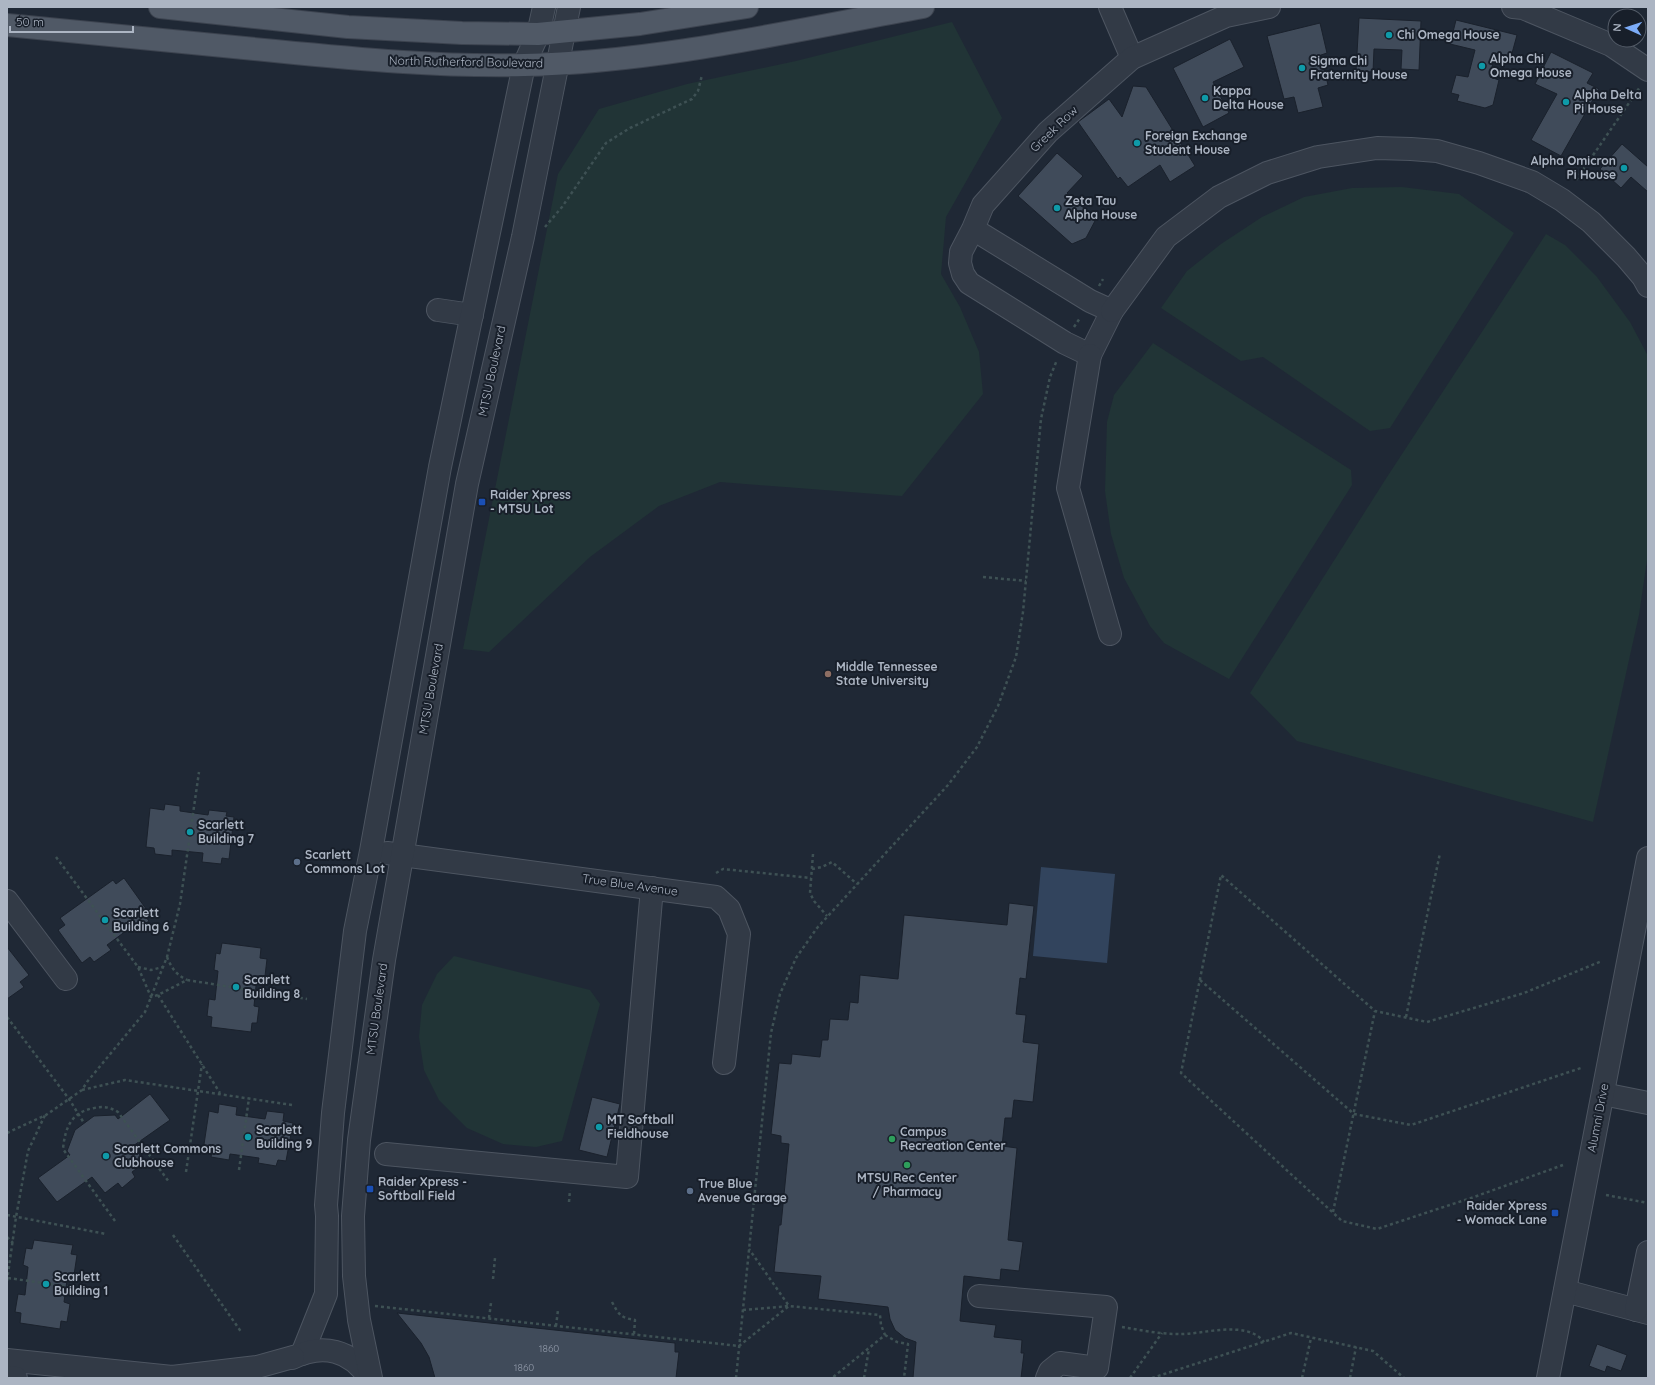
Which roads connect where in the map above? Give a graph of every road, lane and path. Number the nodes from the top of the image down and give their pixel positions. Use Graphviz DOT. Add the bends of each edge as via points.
graph roads {
  1 [pos="160,7"];
  2 [pos="544,7"];
  3 [pos="569,7"];
  4 [pos="747,7"];
  5 [pos="923,7"];
  6 [pos="1110,7"];
  7 [pos="1269,7"];
  8 [pos="1513,7"];
  9 [pos="7,25"];
  10 [pos="564,31"];
  11 [pos="538,34"];
  12 [pos="1132,58"];
  13 [pos="558,63"];
  14 [pos="524,65"];
  15 [pos="702,75"];
  16 [pos="1645,77"];
  17 [pos="1576,180"];
  18 [pos="973,229"];
  19 [pos="540,232"];
  20 [pos="1642,262"];
  21 [pos="1103,279"];
  22 [pos="1648,286"];
  23 [pos="1090,301"];
  24 [pos="438,310"];
  25 [pos="1112,311"];
  26 [pos="472,315"];
  27 [pos="1065,343"];
  28 [pos="1090,355"];
  29 [pos="983,577"];
  30 [pos="1026,581"];
  31 [pos="1110,634"];
  32 [pos="198,772"];
  33 [pos="371,851"];
  34 [pos="1440,853"];
  35 [pos="813,854"];
  36 [pos="402,855"];
  37 [pos="56,858"];
  38 [pos="1648,858"];
  39 [pos="812,869"];
  40 [pos="716,873"];
  41 [pos="811,878"];
  42 [pos="857,884"];
  43 [pos="652,888"];
  44 [pos="7,901"];
  45 [pos="827,916"];
  46 [pos="167,957"];
  47 [pos="1602,961"];
  48 [pos="163,966"];
  49 [pos="138,967"];
  50 [pos="66,978"];
  51 [pos="1200,979"];
  52 [pos="187,980"];
  53 [pos="158,995"];
  54 [pos="152,997"];
  55 [pos="307,999"];
  56 [pos="1375,1011"];
  57 [pos="7,1017"];
  58 [pos="1406,1017"];
  59 [pos="202,1063"];
  60 [pos="724,1063"];
  61 [pos="1581,1068"];
  62 [pos="82,1090"];
  63 [pos="198,1090"];
  64 [pos="221,1093"];
  65 [pos="1603,1094"];
  66 [pos="249,1098"];
  67 [pos="69,1099"];
  68 [pos="1648,1103"];
  69 [pos="292,1105"];
  70 [pos="78,1113"];
  71 [pos="46,1114"];
  72 [pos="1354,1114"];
  73 [pos="84,1123"];
  74 [pos="7,1132"];
  75 [pos="359,1140"];
  76 [pos="386,1154"];
  77 [pos="358,1164"];
  78 [pos="1563,1165"];
  79 [pos="239,1170"];
  80 [pos="186,1172"];
  81 [pos="169,1182"];
  82 [pos="1606,1195"];
  83 [pos="1648,1203"];
  84 [pos="1333,1213"];
  85 [pos="7,1215"];
  86 [pos="16,1217"];
  87 [pos="115,1221"];
  88 [pos="106,1234"];
  89 [pos="173,1235"];
  90 [pos="7,1237"];
  91 [pos="13,1244"];
  92 [pos="749,1249"];
  93 [pos="1648,1252"];
  94 [pos="495,1258"];
  95 [pos="8,1278"];
  96 [pos="493,1279"];
  97 [pos="7,1281"];
  98 [pos="85,1289"];
  99 [pos="1565,1291"];
  100 [pos="979,1296"];
  101 [pos="612,1302"];
  102 [pos="491,1303"];
  103 [pos="373,1305"];
  104 [pos="789,1306"];
  105 [pos="558,1310"];
  106 [pos="743,1310"];
  107 [pos="1642,1312"];
  108 [pos="489,1318"];
  109 [pos="556,1326"];
  110 [pos="1116,1326"];
  111 [pos="242,1333"];
  112 [pos="1162,1333"];
  113 [pos="634,1334"];
  114 [pos="885,1335"];
  115 [pos="1311,1338"];
  116 [pos="1264,1342"];
  117 [pos="739,1346"];
  118 [pos="1356,1347"];
  119 [pos="870,1348"];
  120 [pos="298,1356"];
  121 [pos="7,1360"];
  122 [pos="7,1377"];
  123 [pos="16,1378"];
  124 [pos="274,1378"];
  125 [pos="370,1378"];
  126 [pos="736,1378"];
  127 [pos="832,1378"];
  128 [pos="864,1378"];
  129 [pos="904,1378"];
  130 [pos="1047,1378"];
  131 [pos="1130,1378"];
  132 [pos="1152,1378"];
  133 [pos="1302,1378"];
  134 [pos="1350,1378"];
  135 [pos="1404,1378"];
  136 [pos="1548,1378"];
  1 -- 11 [label="main road" via="348,27"];
  2 -- 11 [label="street"];
  3 -- 10 [label="street, MTSU Boulevard"];
  4 -- 10 [label="main road" via="640,24"];
  5 -- 13 [label="main road, North Rutherford Boulevard" via="690,49"];
  6 -- 12 [label="street"];
  7 -- 12 [label="street, Greek Row" via="1226,16"];
  8 -- 16 [label="street" via="1523,8 1611,45"];
  9 -- 14 [label="main road, North Rutherford Boulevard" via="358,59 427,64"];
  10 -- 11 [label="main road"];
  10 -- 13 [label="street, MTSU Boulevard"];
  11 -- 14 [label="street"];
  12 -- 18 [label="street, Greek Row" via="1048,132 983,205"];
  13 -- 14 [label="main road, North Rutherford Boulevard"];
  13 -- 36 [label="street, MTSU Boulevard" via="523,237 467,484"];
  14 -- 26 [label="street"];
  15 -- 19 [label="path" via="698,90 692,99 630,128 606,143 562,208"];
  16 -- 17 [label="path"];
  18 -- 23 [label="street"];
  18 -- 27 [label="street, Greek Row" via="961,252 960,263 969,283"];
  20 -- 22 [label="street" via="1643,277"];
  20 -- 25 [label="street" via="1562,200 1532,182 1479,162 1437,152 1411,148 1377,148 1311,160 1267,173 1219,197 1166,237"];
  21 -- 23 [label="path"];
  23 -- 25 [label="street"];
  23 -- 27 [label="path"];
  24 -- 26 [label="street"];
  25 -- 28 [label="street"];
  26 -- 33 [label="street" via="440,467"];
  27 -- 28 [label="street, Greek Row"];
  27 -- 30 [label="path" via="1050,377 1041,420"];
  28 -- 31 [label="street" via="1068,488"];
  29 -- 30 [label="path"];
  30 -- 42 [label="path" via="1016,657 998,706 977,747 948,785"];
  32 -- 46 [label="path" via="180,904"];
  33 -- 36 [label="street, True Blue Avenue"];
  33 -- 120 [label="street" via="355,931 333,1113 326,1205 326,1294"];
  34 -- 58 [label="path"];
  35 -- 39 [label="path"];
  36 -- 43 [label="street, True Blue Avenue"];
  36 -- 75 [label="street, MTSU Boulevard" via="384,960"];
  37 -- 49 [label="path"];
  38 -- 65 [label="street, Alumni Drive"];
  39 -- 41 [label="path"];
  39 -- 42 [label="path" via="832,862"];
  40 -- 41 [label="path" via="723,869"];
  41 -- 45 [label="path" via="810,893"];
  42 -- 45 [label="path"];
  43 -- 60 [label="street, True Blue Avenue" via="716,897 729,909 740,934"];
  43 -- 76 [label="street" via="627,1177"];
  44 -- 50 [label="street"];
  45 -- 92 [label="path" via="796,958 780,994 771,1033"];
  46 -- 48 [label="path"];
  46 -- 52 [label="path" via="180,977"];
  47 -- 58 [label="path" via="1524,993 1428,1022"];
  48 -- 49 [label="path" via="151,970"];
  48 -- 54 [label="path"];
  49 -- 54 [label="path"];
  51 -- 56 [label="path" via="1221,875"];
  51 -- 72 [label="path"];
  51 -- 84 [label="path" via="1181,1074"];
  52 -- 53 [label="path"];
  52 -- 55 [label="path"];
  53 -- 54 [label="path"];
  53 -- 59 [label="path"];
  54 -- 62 [label="path" via="145,1012"];
  56 -- 58 [label="path"];
  56 -- 72 [label="path"];
  57 -- 67 [label="path"];
  59 -- 63 [label="path"];
  59 -- 64 [label="path"];
  61 -- 72 [label="path" via="1411,1125"];
  62 -- 63 [label="path" via="125,1080"];
  62 -- 67 [label="path"];
  63 -- 64 [label="path"];
  63 -- 80 [label="path"];
  64 -- 66 [label="path"];
  65 -- 68 [label="street"];
  65 -- 99 [label="street, Alumni Drive"];
  66 -- 69 [label="path"];
  66 -- 79 [label="path"];
  67 -- 70 [label="path"];
  67 -- 71 [label="path"];
  70 -- 73 [label="path"];
  70 -- 81 [label="path" via="100,1107 112,1108 118,1112"];
  70 -- 87 [label="path" via="68,1126 63,1149"];
  71 -- 74 [label="path"];
  71 -- 86 [label="path" via="28,1151"];
  72 -- 84 [label="path"];
  75 -- 76 [label="street" via="375,1144"];
  75 -- 77 [label="street, MTSU Boulevard"];
  76 -- 77 [label="street" via="369,1163"];
  77 -- 125 [label="street, MTSU Boulevard" via="352,1216 354,1276 360,1331"];
  78 -- 84 [label="path" via="1377,1229 1342,1221"];
  82 -- 83 [label="path"];
  85 -- 86 [label="path"];
  86 -- 88 [label="path"];
  86 -- 91 [label="path"];
  89 -- 111 [label="path"];
  90 -- 91 [label="path"];
  91 -- 95 [label="path"];
  92 -- 104 [label="path"];
  92 -- 106 [label="path"];
  93 -- 107 [label="street"];
  94 -- 96 [label="path"];
  95 -- 97 [label="path"];
  95 -- 98 [label="path"];
  99 -- 107 [label="street"];
  99 -- 136 [label="street, Alumni Drive"];
  100 -- 130 [label="street" via="1106,1307 1097,1368 1060,1363 1050,1371"];
  101 -- 113 [label="path" via="620,1316 635,1320"];
  102 -- 108 [label="path"];
  103 -- 108 [label="path"];
  104 -- 106 [label="path"];
  104 -- 114 [label="path" via="880,1315"];
  104 -- 117 [label="path"];
  105 -- 109 [label="path"];
  106 -- 117 [label="path"];
  108 -- 109 [label="path"];
  109 -- 113 [label="path"];
  110 -- 112 [label="path"];
  112 -- 116 [label="path" via="1246,1331 1253,1332"];
  112 -- 131 [label="path"];
  113 -- 117 [label="path"];
  114 -- 119 [label="path"];
  114 -- 129 [label="path" via="897,1342 908,1344"];
  115 -- 116 [label="path" via="1291,1333"];
  115 -- 118 [label="path"];
  115 -- 133 [label="path"];
  116 -- 132 [label="path"];
  117 -- 126 [label="path"];
  118 -- 134 [label="path"];
  118 -- 135 [label="path" via="1373,1351"];
  119 -- 127 [label="path"];
  119 -- 128 [label="path"];
  120 -- 121 [label="street" via="257,1367 172,1377"];
  120 -- 124 [label="street" via="280,1368"];
  120 -- 125 [label="street" via="310,1351 329,1350 347,1356 362,1367"];
  122 -- 123 [label="street"];
}
